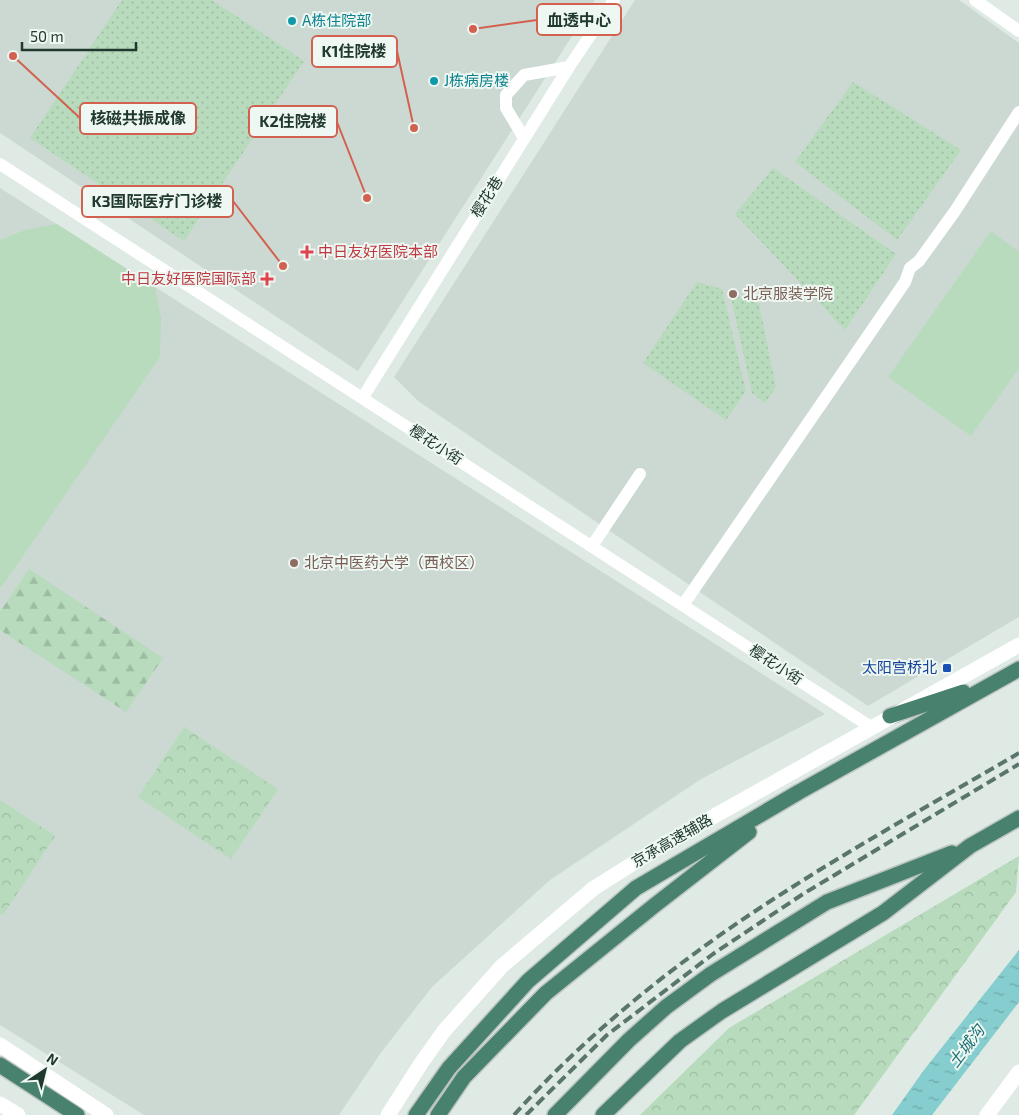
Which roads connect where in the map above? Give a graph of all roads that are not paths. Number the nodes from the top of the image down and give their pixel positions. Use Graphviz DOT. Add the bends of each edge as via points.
graph roads {
  1 [pos="614,0"];
  2 [pos="975,0"];
  3 [pos="1019,30"];
  4 [pos="569,67"];
  5 [pos="1019,112"];
  6 [pos="524,138"];
  7 [pos="0,164"];
  8 [pos="363,397"];
  9 [pos="640,474"];
  10 [pos="592,546"];
  11 [pos="684,605"];
  12 [pos="1019,645"];
  13 [pos="1019,669"];
  14 [pos="993,682"];
  15 [pos="890,716"];
  16 [pos="872,726"];
  17 [pos="799,792"];
  18 [pos="1019,818"];
  19 [pos="970,846"];
  20 [pos="0,1045"];
  21 [pos="0,1065"];
  22 [pos="1019,1072"];
  23 [pos="0,1104"];
  24 [pos="990,1114"];
  25 [pos="18,1115"];
  26 [pos="77,1115"];
  27 [pos="106,1115"];
  28 [pos="388,1115"];
  29 [pos="416,1115"];
  30 [pos="438,1115"];
  31 [pos="555,1115"];
  32 [pos="603,1115"];
  1 -- 4 [label="street, 樱花巷"];
  2 -- 3 [label="street"];
  4 -- 6 [label="street, 樱花巷"];
  4 -- 6 [label="street" via="524,75 506,95 506,108"];
  5 -- 11 [label="street" via="956,211 919,261 910,268 905,282"];
  6 -- 8 [label="street, 樱花巷"];
  7 -- 8 [label="street, 樱花小街"];
  8 -- 10 [label="street, 樱花小街"];
  9 -- 10 [label="street"];
  10 -- 11 [label="street, 樱花小街"];
  11 -- 16 [label="street, 樱花小街"];
  12 -- 15 [label="street, 京承高速辅路"];
  13 -- 14 [label="highway"];
  14 -- 15 [label="highway"];
  14 -- 17 [label="highway"];
  15 -- 16 [label="street, 京承高速辅路"];
  16 -- 28 [label="street, 京承高速辅路" via="594,888 502,966 444,1032"];
  17 -- 29 [label="highway" via="636,888 528,981 449,1068"];
  17 -- 30 [label="highway" via="546,993 464,1077"];
  18 -- 19 [label="highway"];
  19 -- 31 [label="highway" via="827,902 711,974 666,1007"];
  19 -- 32 [label="highway" via="883,913 722,1011 680,1041"];
  20 -- 27 [label="street"];
  21 -- 26 [label="highway"];
  22 -- 24 [label="street"];
  23 -- 25 [label="street"];
}
